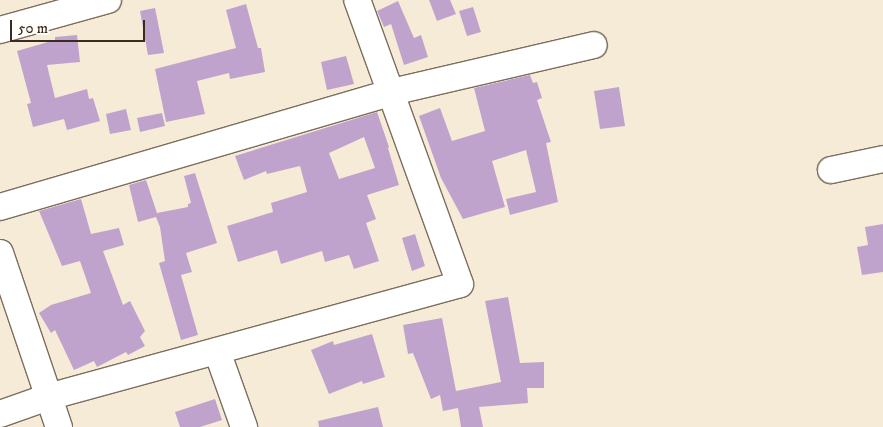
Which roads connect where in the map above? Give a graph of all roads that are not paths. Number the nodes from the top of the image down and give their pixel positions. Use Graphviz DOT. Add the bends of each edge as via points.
graph roads {
  1 [pos="108,0"];
  2 [pos="357,0"];
  3 [pos="0,30"];
  4 [pos="594,45"];
  5 [pos="392,92"];
  6 [pos="883,159"];
  7 [pos="831,170"];
  8 [pos="0,207"];
  9 [pos="0,253"];
  10 [pos="217,351"];
  11 [pos="48,397"];
  12 [pos="0,414"];
  13 [pos="59,427"];
  14 [pos="244,427"];
  1 -- 3 [label="street"];
  2 -- 5 [label="street"];
  4 -- 5 [label="street"];
  5 -- 8 [label="street"];
  5 -- 10 [label="street" via="460,284"];
  6 -- 7 [label="street"];
  9 -- 11 [label="street"];
  10 -- 11 [label="street"];
  10 -- 14 [label="street"];
  11 -- 12 [label="street"];
  11 -- 13 [label="street"];
}
